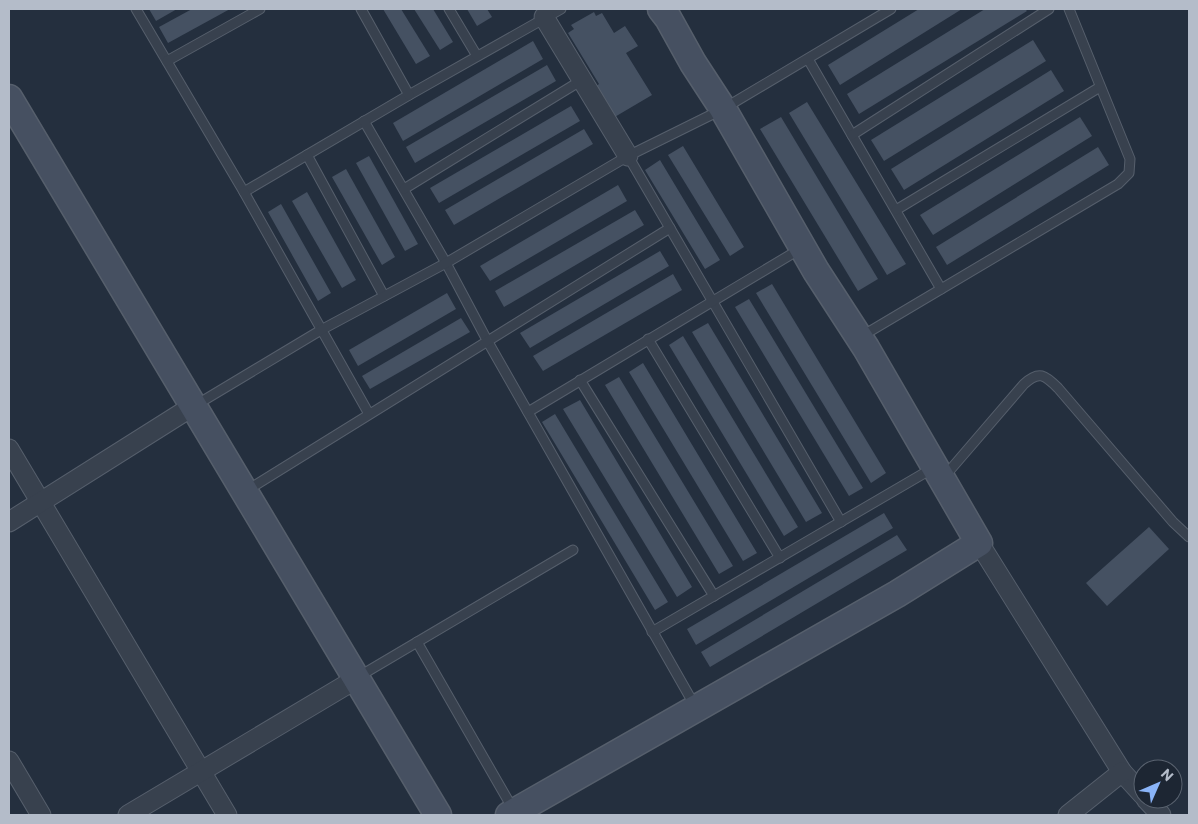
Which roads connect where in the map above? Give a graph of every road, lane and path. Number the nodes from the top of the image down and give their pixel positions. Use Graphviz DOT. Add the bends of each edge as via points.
graph roads {
  1 [pos="136,9"];
  2 [pos="260,9"];
  3 [pos="361,9"];
  4 [pos="449,9"];
  5 [pos="561,9"];
  6 [pos="661,9"];
  7 [pos="891,9"];
  8 [pos="1049,9"];
  9 [pos="1069,9"];
  10 [pos="541,13"];
  11 [pos="477,56"];
  12 [pos="808,59"];
  13 [pos="167,61"];
  14 [pos="582,80"];
  15 [pos="1100,87"];
  16 [pos="409,95"];
  17 [pos="9,98"];
  18 [pos="723,109"];
  19 [pos="364,121"];
  20 [pos="852,135"];
  21 [pos="308,154"];
  22 [pos="628,156"];
  23 [pos="404,189"];
  24 [pos="244,192"];
  25 [pos="896,210"];
  26 [pos="670,228"];
  27 [pos="802,248"];
  28 [pos="446,263"];
  29 [pos="941,289"];
  30 [pos="384,296"];
  31 [pos="713,300"];
  32 [pos="321,330"];
  33 [pos="860,338"];
  34 [pos="648,339"];
  35 [pos="488,342"];
  36 [pos="580,380"];
  37 [pos="193,406"];
  38 [pos="528,412"];
  39 [pos="369,414"];
  40 [pos="9,448"];
  41 [pos="938,473"];
  42 [pos="245,492"];
  43 [pos="40,501"];
  44 [pos="9,522"];
  45 [pos="841,522"];
  46 [pos="1189,537"];
  47 [pos="979,543"];
  48 [pos="573,550"];
  49 [pos="780,558"];
  50 [pos="714,596"];
  51 [pos="652,632"];
  52 [pos="418,642"];
  53 [pos="356,678"];
  54 [pos="696,708"];
  55 [pos="9,761"];
  56 [pos="201,772"];
  57 [pos="1122,772"];
  58 [pos="1133,784"];
  59 [pos="512,814"];
  60 [pos="41,815"];
  61 [pos="128,815"];
  62 [pos="227,815"];
  63 [pos="438,815"];
  64 [pos="1068,815"];
  1 -- 13 [label="lane"];
  2 -- 13 [label="lane"];
  3 -- 16 [label="lane"];
  4 -- 11 [label="lane"];
  5 -- 10 [label="lane"];
  6 -- 18 [label="street"];
  7 -- 12 [label="lane"];
  8 -- 20 [label="lane"];
  9 -- 15 [label="lane"];
  10 -- 11 [label="lane"];
  10 -- 14 [label="street"];
  11 -- 16 [label="lane"];
  12 -- 18 [label="lane"];
  12 -- 20 [label="lane"];
  13 -- 24 [label="lane"];
  14 -- 22 [label="street"];
  14 -- 23 [label="lane"];
  15 -- 25 [label="lane"];
  15 -- 29 [label="lane" via="1130,159 1129,173 1118,184"];
  16 -- 19 [label="lane"];
  17 -- 37 [label="street"];
  18 -- 22 [label="lane"];
  18 -- 27 [label="street"];
  19 -- 21 [label="lane"];
  19 -- 23 [label="lane"];
  20 -- 25 [label="lane"];
  21 -- 24 [label="lane"];
  21 -- 30 [label="lane"];
  22 -- 26 [label="lane"];
  22 -- 28 [label="lane"];
  23 -- 28 [label="lane"];
  24 -- 32 [label="lane"];
  25 -- 29 [label="lane"];
  26 -- 31 [label="lane"];
  26 -- 35 [label="lane"];
  27 -- 31 [label="lane"];
  27 -- 33 [label="street"];
  28 -- 30 [label="lane"];
  28 -- 35 [label="lane"];
  29 -- 33 [label="lane"];
  30 -- 32 [label="lane"];
  31 -- 34 [label="lane"];
  31 -- 45 [label="lane"];
  32 -- 37 [label="lane"];
  32 -- 39 [label="lane"];
  33 -- 41 [label="street"];
  34 -- 36 [label="lane"];
  34 -- 49 [label="lane"];
  35 -- 38 [label="lane"];
  35 -- 39 [label="lane"];
  36 -- 38 [label="lane"];
  36 -- 50 [label="lane"];
  37 -- 42 [label="street"];
  37 -- 43 [label="street"];
  38 -- 51 [label="lane"];
  39 -- 42 [label="lane"];
  40 -- 43 [label="street"];
  41 -- 45 [label="lane"];
  41 -- 46 [label="lane" via="1032,376 1041,375 1058,388"];
  41 -- 47 [label="street"];
  42 -- 53 [label="street"];
  43 -- 44 [label="street"];
  43 -- 56 [label="street"];
  45 -- 49 [label="lane"];
  47 -- 54 [label="street" via="897,594"];
  47 -- 57 [label="street"];
  48 -- 52 [label="lane"];
  49 -- 50 [label="lane"];
  50 -- 51 [label="lane"];
  51 -- 54 [label="lane"];
  52 -- 53 [label="lane"];
  52 -- 59 [label="lane"];
  53 -- 56 [label="street"];
  53 -- 63 [label="street"];
  54 -- 59 [label="street"];
  55 -- 60 [label="street"];
  56 -- 61 [label="street"];
  56 -- 62 [label="street"];
  57 -- 58 [label="street"];
  57 -- 64 [label="street"];
}
